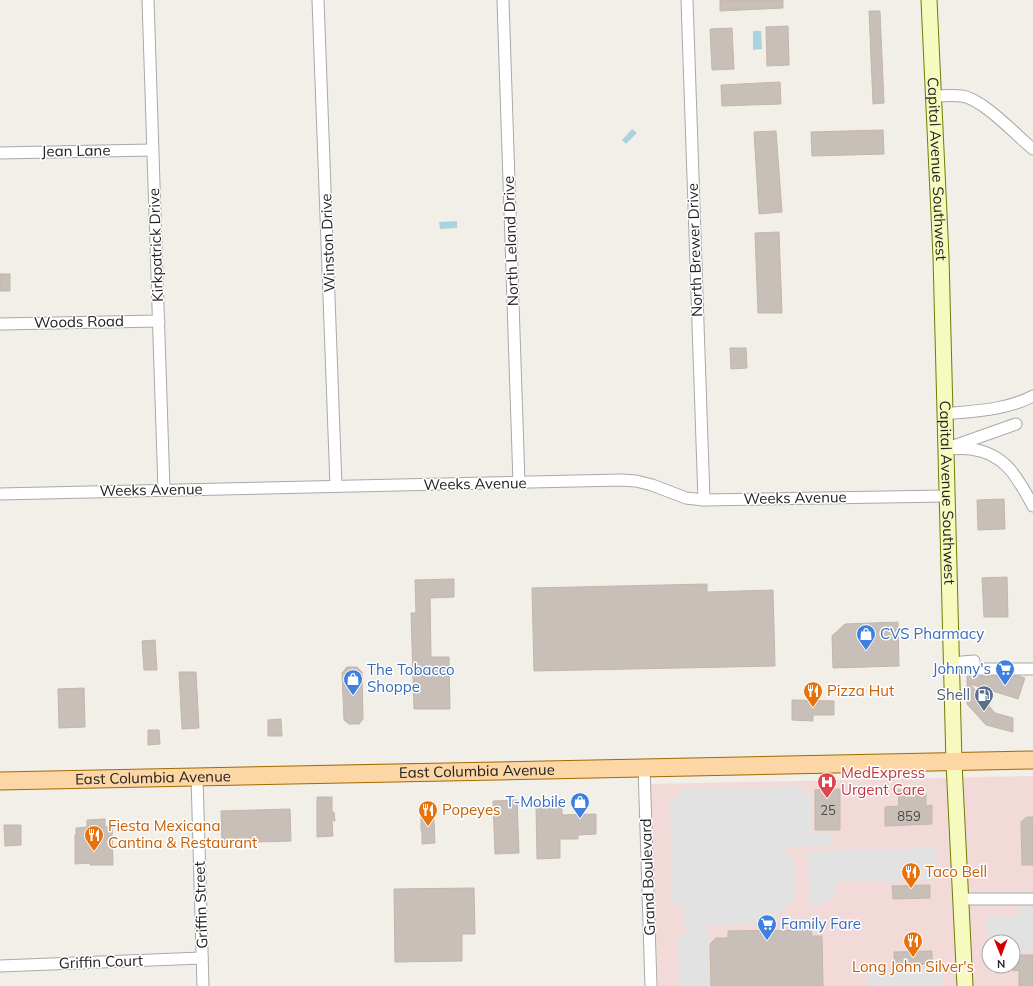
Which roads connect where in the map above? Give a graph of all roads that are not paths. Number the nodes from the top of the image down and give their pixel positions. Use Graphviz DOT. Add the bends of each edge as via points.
graph roads {
  1 [pos="148,0"];
  2 [pos="318,0"];
  3 [pos="503,0"];
  4 [pos="686,0"];
  5 [pos="929,0"];
  6 [pos="934,96"];
  7 [pos="1033,149"];
  8 [pos="152,150"];
  9 [pos="0,153"];
  10 [pos="159,321"];
  11 [pos="0,324"];
  12 [pos="1033,396"];
  13 [pos="944,414"];
  14 [pos="1016,424"];
  15 [pos="945,449"];
  16 [pos="519,483"];
  17 [pos="336,486"];
  18 [pos="164,490"];
  19 [pos="0,494"];
  20 [pos="946,496"];
  21 [pos="704,500"];
  22 [pos="1033,506"];
  23 [pos="951,662"];
  24 [pos="1033,669"];
  25 [pos="1033,760"];
  26 [pos="954,763"];
  27 [pos="644,767"];
  28 [pos="197,777"];
  29 [pos="0,781"];
  30 [pos="961,899"];
  31 [pos="1033,899"];
  32 [pos="202,958"];
  33 [pos="0,966"];
  34 [pos="203,986"];
  35 [pos="651,986"];
  36 [pos="965,986"];
  1 -- 8 [label="street, Kirkpatrick Drive"];
  2 -- 17 [label="street, Winston Drive"];
  3 -- 16 [label="street, North Leland Drive"];
  4 -- 21 [label="street, North Brewer Drive"];
  5 -- 6 [label="main road, Capital Avenue Southwest"];
  6 -- 7 [label="street" via="962,96 982,104"];
  6 -- 13 [label="main road, Capital Avenue Southwest"];
  8 -- 9 [label="street, Jean Lane"];
  8 -- 10 [label="street, Kirkpatrick Drive"];
  10 -- 11 [label="street, Woods Road"];
  10 -- 18 [label="street, Kirkpatrick Drive"];
  12 -- 13 [label="street" via="1021,403"];
  13 -- 15 [label="main road, Capital Avenue Southwest"];
  14 -- 15 [label="street"];
  15 -- 20 [label="main road, Capital Avenue Southwest"];
  15 -- 22 [label="street" via="970,449 989,454 1006,465 1018,478"];
  16 -- 17 [label="street, Weeks Avenue"];
  16 -- 21 [label="street, Weeks Avenue" via="636,481 686,498"];
  17 -- 18 [label="street, Weeks Avenue"];
  18 -- 19 [label="street, Weeks Avenue"];
  20 -- 21 [label="street, Weeks Avenue"];
  20 -- 23 [label="main road, Capital Avenue Southwest"];
  23 -- 24 [label="street" via="974,661 974,669"];
  23 -- 26 [label="main road, Capital Avenue Southwest"];
  25 -- 26 [label="main road, East Columbia Avenue"];
  26 -- 27 [label="main road, East Columbia Avenue"];
  26 -- 30 [label="main road, Capital Avenue Southwest"];
  27 -- 28 [label="main road, East Columbia Avenue"];
  27 -- 35 [label="street, Grand Boulevard"];
  28 -- 29 [label="main road, East Columbia Avenue"];
  28 -- 32 [label="street, Griffin Street"];
  30 -- 31 [label="street"];
  30 -- 36 [label="main road, Capital Avenue Southwest"];
  32 -- 33 [label="street, Griffin Court"];
  32 -- 34 [label="street, Griffin Street"];
}
